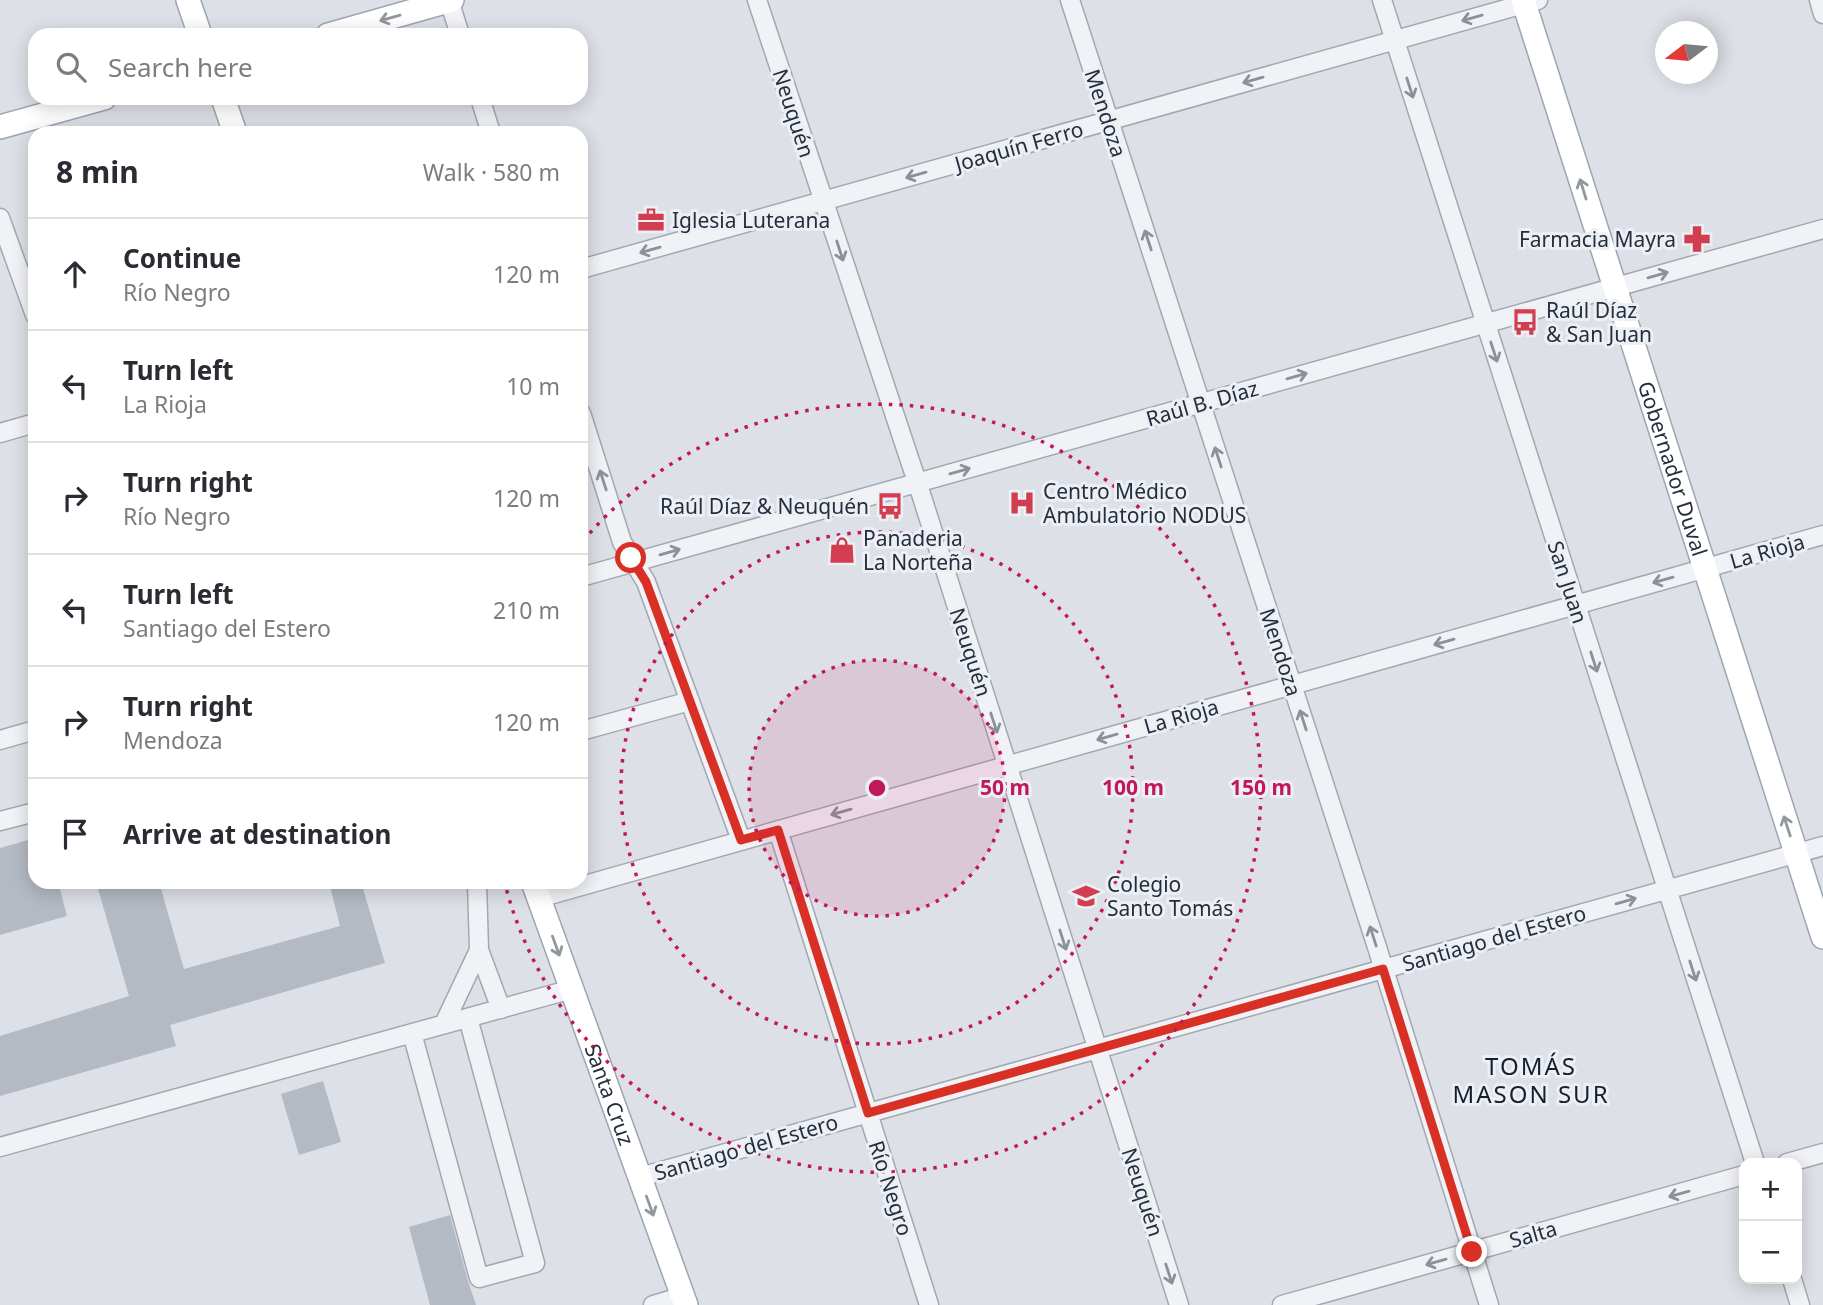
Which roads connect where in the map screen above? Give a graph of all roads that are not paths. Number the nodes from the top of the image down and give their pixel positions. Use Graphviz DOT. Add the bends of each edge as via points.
graph roads {
  1 [pos="188,0"];
  2 [pos="450,0"];
  3 [pos="757,0"];
  4 [pos="1070,0"];
  5 [pos="1382,0"];
  6 [pos="1819,0"];
  7 [pos="1529,1"];
  8 [pos="1823,14"];
  9 [pos="198,28"];
  10 [pos="352,28"];
  11 [pos="458,28"];
  12 [pos="1395,40"];
  13 [pos="79,105"];
  14 [pos="225,105"];
  15 [pos="482,105"];
  16 [pos="1109,121"];
  17 [pos="233,126"];
  18 [pos="490,126"];
  19 [pos="0,127"];
  20 [pos="823,201"];
  21 [pos="0,218"];
  22 [pos="1823,229"];
  23 [pos="588,267"];
  24 [pos="1614,287"];
  25 [pos="28,296"];
  26 [pos="1485,323"];
  27 [pos="1200,403"];
  28 [pos="28,425"];
  29 [pos="0,433"];
  30 [pos="588,435"];
  31 [pos="917,483"];
  32 [pos="1823,535"];
  33 [pos="634,562"];
  34 [pos="1704,568"];
  35 [pos="588,575"];
  36 [pos="1576,605"];
  37 [pos="1292,685"];
  38 [pos="690,701"];
  39 [pos="588,729"];
  40 [pos="28,732"];
  41 [pos="0,740"];
  42 [pos="1007,765"];
  43 [pos="28,813"];
  44 [pos="0,821"];
  45 [pos="778,830"];
  46 [pos="741,840"];
  47 [pos="1823,846"];
  48 [pos="1796,853"];
  49 [pos="588,877"];
  50 [pos="477,889"];
  51 [pos="1667,889"];
  52 [pos="536,890"];
  53 [pos="1823,937"];
  54 [pos="479,950"];
  55 [pos="1383,969"];
  56 [pos="572,989"];
  57 [pos="501,1009"];
  58 [pos="468,1018"];
  59 [pos="444,1024"];
  60 [pos="412,1033"];
  61 [pos="1098,1049"];
  62 [pos="868,1113"];
  63 [pos="0,1147"];
  64 [pos="1823,1153"];
  65 [pos="1753,1158"];
  66 [pos="1802,1159"];
  67 [pos="1739,1176"];
  68 [pos="640,1177"];
  69 [pos="1472,1252"];
  70 [pos="1794,1284"];
  71 [pos="684,1301"];
  72 [pos="653,1305"];
  73 [pos="929,1305"];
  74 [pos="1179,1305"];
  75 [pos="1282,1305"];
  76 [pos="1489,1305"];
  77 [pos="1800,1305"];
  1 -- 9 [label="main road"];
  2 -- 10 [label="main road, one-way"];
  2 -- 11 [label="street"];
  3 -- 20 [label="street, Neuquén"];
  4 -- 16 [label="street, Mendoza"];
  5 -- 12 [label="street, San Juan"];
  6 -- 8 [label="street"];
  7 -- 12 [label="street, Joaquín Ferro, one-way"];
  24 -- 7 [label="main road, Gobernador Duval, one-way"];
  12 -- 16 [label="street, Joaquín Ferro, one-way"];
  12 -- 26 [label="street, San Juan, one-way"];
  13 -- 19 [label="main road"];
  14 -- 17 [label="main road"];
  15 -- 18 [label="street"];
  16 -- 20 [label="street, Joaquín Ferro, one-way"];
  27 -- 16 [label="street, Mendoza, one-way"];
  20 -- 23 [label="street, Joaquín Ferro, one-way"];
  20 -- 31 [label="street, Neuquén, one-way"];
  21 -- 25 [label="street"];
  24 -- 22 [label="street, Raúl B. Díaz, one-way"];
  24 -- 26 [label="street, Raúl B. Díaz"];
  24 -- 34 [label="main road, Gobernador Duval"];
  27 -- 26 [label="street, Raúl B. Díaz, one-way"];
  26 -- 36 [label="street, San Juan, one-way"];
  31 -- 27 [label="street, Raúl B. Díaz, one-way"];
  37 -- 27 [label="street, Mendoza, one-way"];
  28 -- 29 [label="street"];
  33 -- 30 [label="street, one-way" via="622,542"];
  33 -- 31 [label="street, Raúl B. Díaz, one-way"];
  31 -- 42 [label="street, Neuquén, one-way"];
  32 -- 34 [label="street, La Rioja"];
  33 -- 35 [label="street, Raúl B. Díaz"];
  33 -- 38 [label="street" via="646,582"];
  34 -- 36 [label="street, La Rioja, one-way"];
  48 -- 34 [label="main road, Gobernador Duval, one-way"];
  36 -- 37 [label="street, La Rioja, one-way"];
  36 -- 51 [label="street, San Juan, one-way"];
  37 -- 42 [label="street, La Rioja, one-way"];
  55 -- 37 [label="street, Mendoza, one-way"];
  38 -- 39 [label="street"];
  38 -- 46 [label="street"];
  40 -- 41 [label="street"];
  42 -- 45 [label="street, La Rioja, one-way"];
  42 -- 61 [label="street, Neuquén, one-way"];
  43 -- 44 [label="street"];
  45 -- 46 [label="street, La Rioja"];
  45 -- 62 [label="street, Río Negro"];
  46 -- 49 [label="street, La Rioja"];
  47 -- 48 [label="street, Santiago del Estero"];
  48 -- 51 [label="street, Santiago del Estero"];
  48 -- 53 [label="main road, Gobernador Duval"];
  50 -- 54 [label="street"];
  55 -- 51 [label="street, Santiago del Estero, one-way"];
  51 -- 65 [label="street, San Juan, one-way"];
  52 -- 56 [label="main road, Santa Cruz, one-way"];
  54 -- 57 [label="street"];
  54 -- 59 [label="street"];
  55 -- 61 [label="street, Santiago del Estero"];
  55 -- 69 [label="street, Mendoza"];
  56 -- 57 [label="street"];
  56 -- 68 [label="main road, Santa Cruz"];
  57 -- 58 [label="street"];
  58 -- 59 [label="street"];
  58 -- 60 [label="street" via="535,1263 479,1278"];
  59 -- 60 [label="street"];
  60 -- 63 [label="street"];
  61 -- 62 [label="street, Santiago del Estero"];
  61 -- 74 [label="street, Neuquén, one-way"];
  62 -- 68 [label="street, Santiago del Estero"];
  62 -- 73 [label="street, Río Negro"];
  64 -- 66 [label="street"];
  67 -- 69 [label="street, Salta, one-way"];
  68 -- 71 [label="main road, Santa Cruz, one-way"];
  69 -- 75 [label="street, Salta, one-way"];
  69 -- 76 [label="street, Mendoza"];
  70 -- 77 [label="street"];
  71 -- 72 [label="street"];
}
